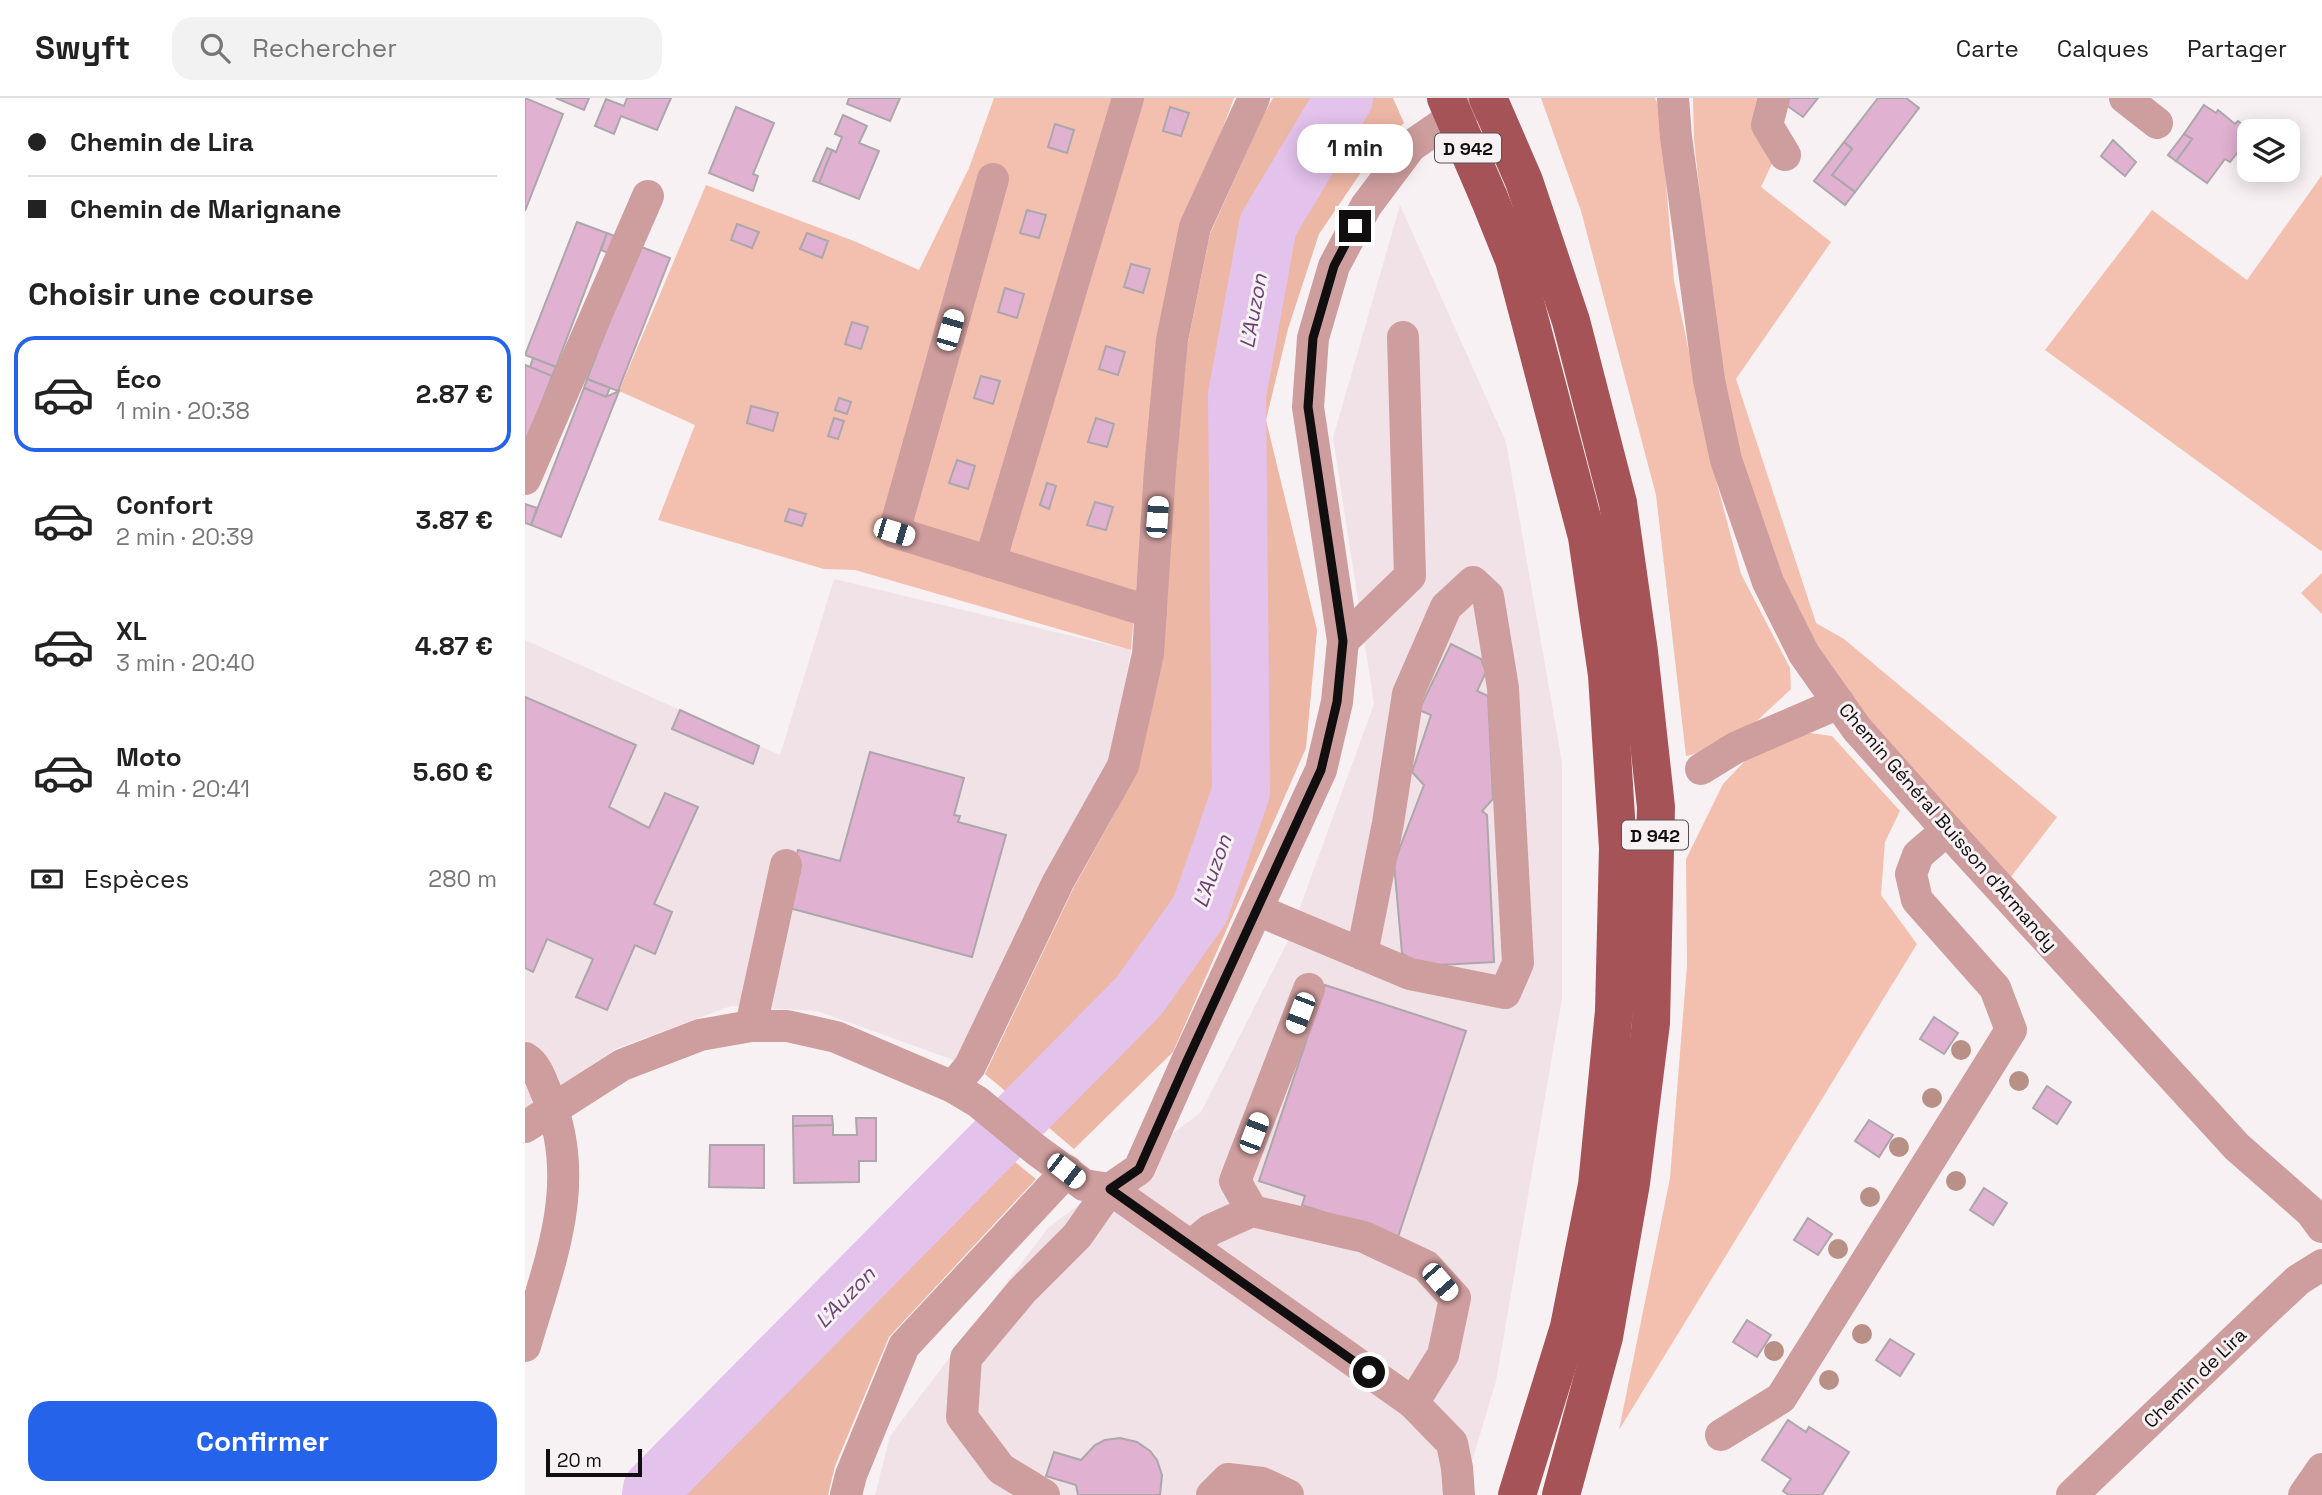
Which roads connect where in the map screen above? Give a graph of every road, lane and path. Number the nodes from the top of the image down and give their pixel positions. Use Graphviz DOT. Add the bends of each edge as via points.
graph roads {
  1 [pos="1128,98"];
  2 [pos="1254,98"];
  3 [pos="1446,98"];
  4 [pos="1485,98"];
  5 [pos="1673,98"];
  6 [pos="1773,98"];
  7 [pos="2125,98"];
  8 [pos="2157,123"];
  9 [pos="1785,155"];
  10 [pos="993,179"];
  11 [pos="648,196"];
  12 [pos="1403,337"];
  13 [pos="525,479"];
  14 [pos="991,562"];
  15 [pos="1151,612"];
  16 [pos="1343,641"];
  17 [pos="1839,703"];
  18 [pos="1701,769"];
  19 [pos="1947,830"];
  20 [pos="786,865"];
  21 [pos="1257,910"];
  22 [pos="1362,954"];
  23 [pos="1309,989"];
  24 [pos="751,1026"];
  25 [pos="525,1059"];
  26 [pos="965,1095"];
  27 [pos="553,1108"];
  28 [pos="525,1127"];
  29 [pos="1066,1171"];
  30 [pos="1110,1189"];
  31 [pos="1252,1211"];
  32 [pos="2322,1227"];
  33 [pos="1191,1247"];
  34 [pos="2322,1265"];
  35 [pos="525,1346"];
  36 [pos="1413,1403"];
  37 [pos="1721,1434"];
  38 [pos="2322,1469"];
  39 [pos="846,1495"];
  40 [pos="1044,1495"];
  41 [pos="1212,1495"];
  42 [pos="1288,1495"];
  43 [pos="1459,1495"];
  44 [pos="1517,1495"];
  45 [pos="1561,1495"];
  46 [pos="2072,1495"];
  47 [pos="2304,1495"];
  1 -- 14 [label="street"];
  2 -- 15 [label="street" via="1195,227 1172,340"];
  3 -- 44 [label="main road, D 942, bridge" via="1514,260 1587,537 1607,676 1618,848 1615,1011 1597,1185 1569,1327"];
  4 -- 16 [label="street" via="1411,146 1366,206 1334,266 1313,338 1308,407"];
  4 -- 45 [label="main road, D 942" via="1524,181 1571,321 1618,503 1656,807 1651,1023 1631,1183 1604,1337"];
  5 -- 17 [label="street, Chemin Général Buisson d'Armandy" via="1709,380 1726,460 1768,582 1804,654"];
  6 -- 9 [label="street" via="1767,125"];
  7 -- 8 [label="street"];
  10 -- 14 [label="street" via="894,532"];
  11 -- 13 [label="street"];
  12 -- 16 [label="street" via="1410,576"];
  14 -- 15 [label="street"];
  15 -- 26 [label="street" via="1148,654 1123,766 1058,882 970,1066"];
  16 -- 21 [label="street" via="1337,702 1321,770"];
  17 -- 18 [label="street" via="1735,748"];
  17 -- 19 [label="street, Chemin Général Buisson d'Armandy"];
  19 -- 32 [label="street, Chemin Général Buisson d'Armandy" via="2237,1147 2312,1212"];
  19 -- 37 [label="street" via="1918,855 1911,874 1917,900 1994,988 2011,1030 1781,1398"];
  20 -- 24 [label="street"];
  21 -- 22 [label="street"];
  21 -- 30 [label="street" via="1139,1169"];
  22 -- 22 [label="street" via="1410,974 1505,993 1518,962 1503,688 1488,596 1473,582 1446,607 1408,694"];
  23 -- 31 [label="street" via="1235,1181"];
  24 -- 26 [label="street" via="787,1026 836,1037"];
  24 -- 27 [label="street" via="700,1035 622,1065"];
  25 -- 27 [label="street" via="534,1063"];
  26 -- 29 [label="street"];
  27 -- 28 [label="street"];
  27 -- 35 [label="street" via="565,1175 559,1229"];
  29 -- 30 [label="street" via="1084,1185"];
  29 -- 39 [label="street" via="904,1346"];
  30 -- 33 [label="street"];
  30 -- 40 [label="street" via="1077,1236 1022,1291 966,1358 962,1417 1001,1469"];
  31 -- 33 [label="street" via="1210,1230"];
  31 -- 36 [label="street" via="1364,1237 1426,1266 1455,1298 1443,1356"];
  33 -- 36 [label="street"];
  34 -- 46 [label="street, Chemin de Lira" via="2298,1280"];
  36 -- 43 [label="street" via="1452,1443"];
  38 -- 47 [label="street"];
  41 -- 42 [label="street" via="1228,1479 1262,1483"];
}
